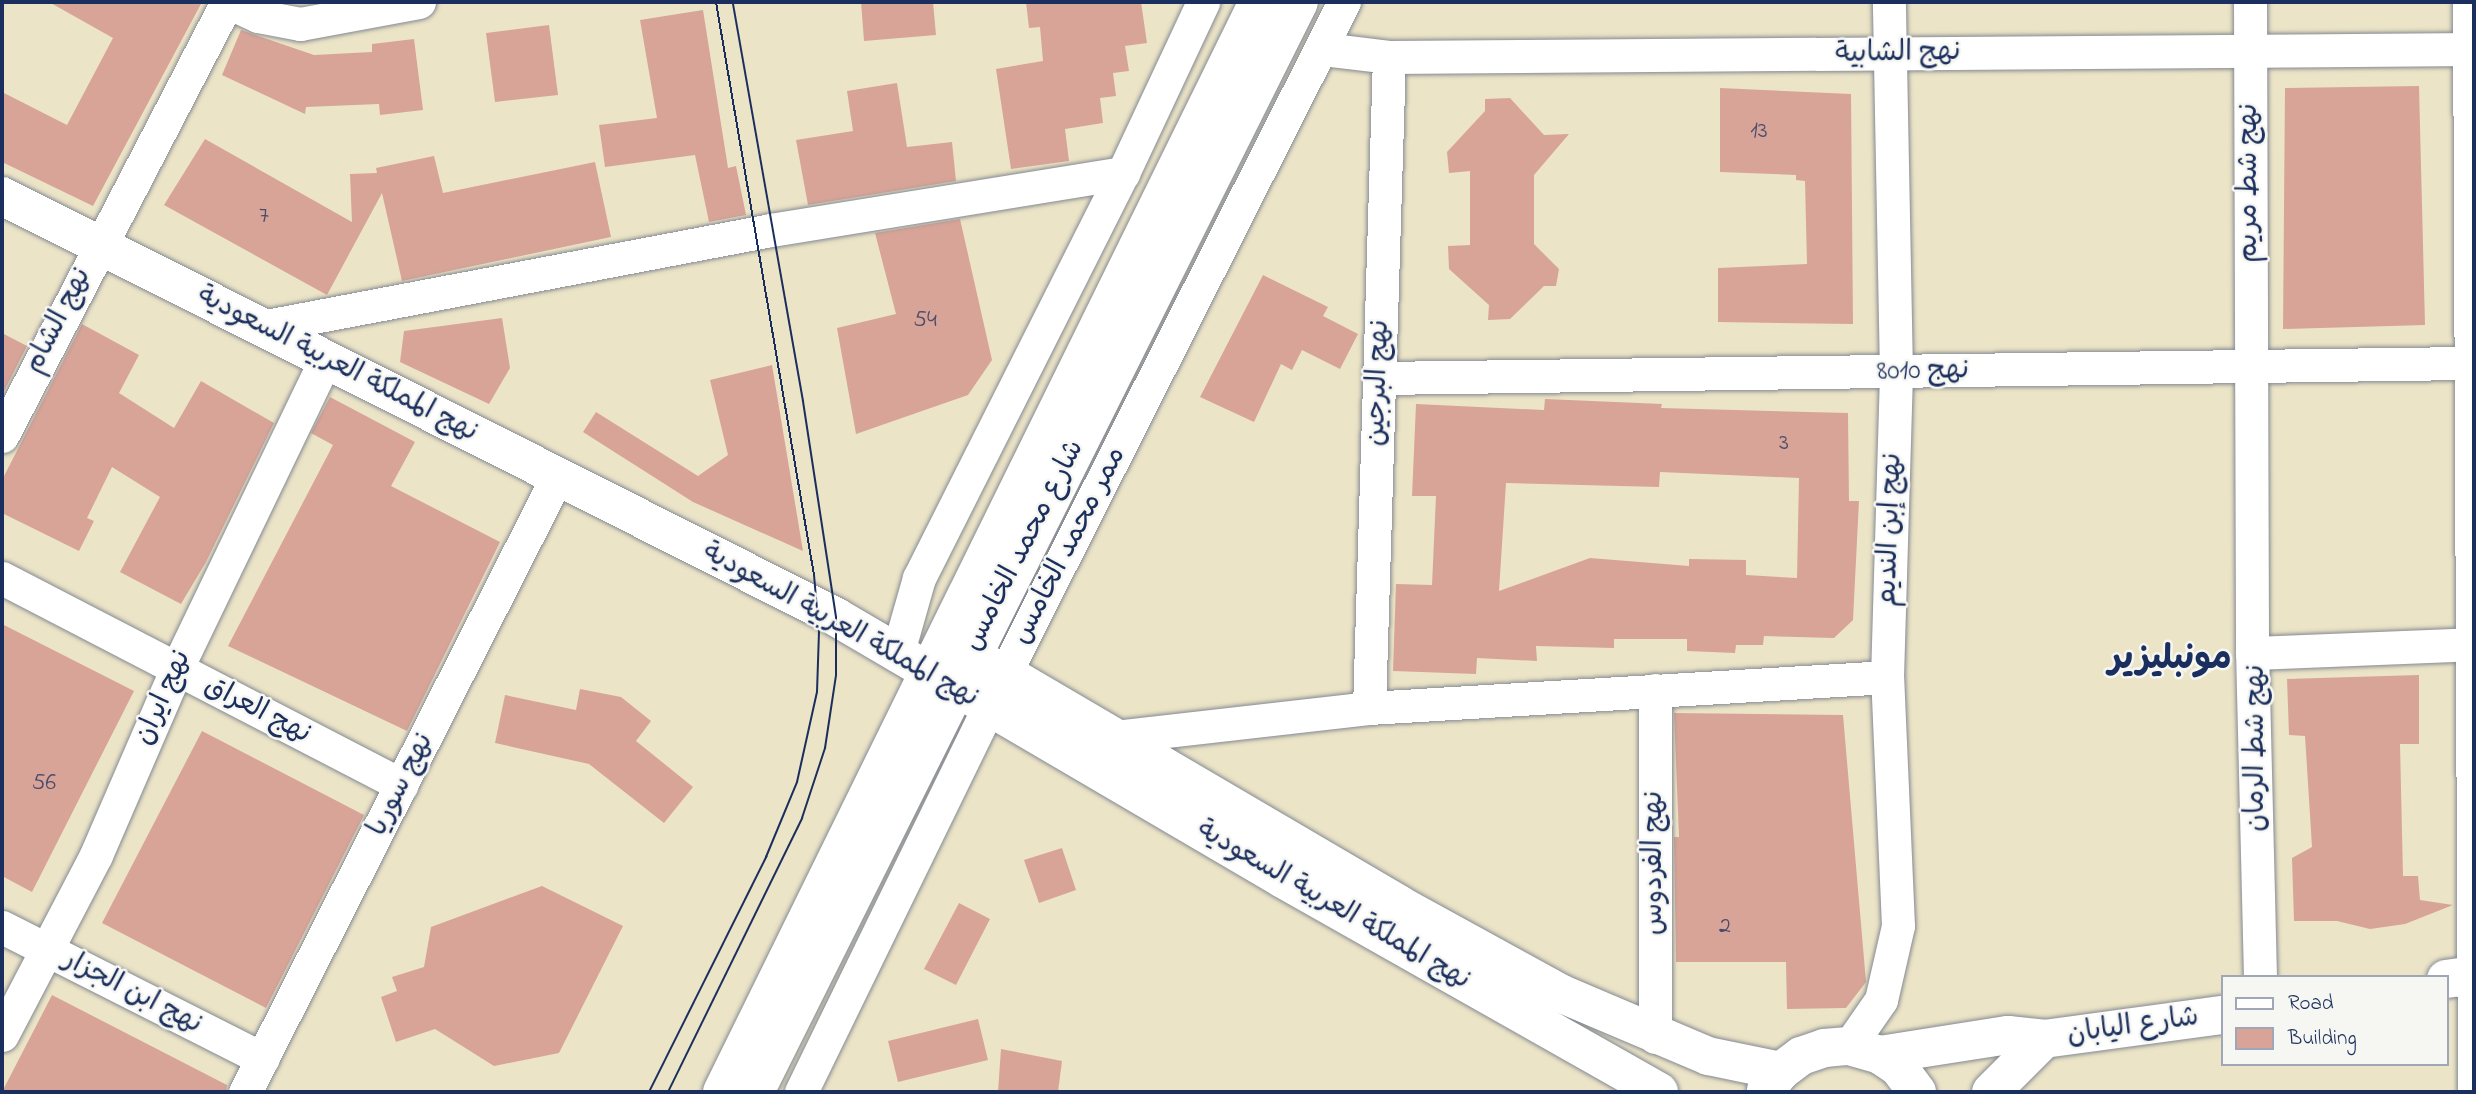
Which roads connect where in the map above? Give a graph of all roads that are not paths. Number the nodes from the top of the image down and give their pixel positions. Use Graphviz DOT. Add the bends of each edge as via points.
graph roads {
  1 [pos="227,2"];
  2 [pos="419,2"];
  3 [pos="1203,2"];
  4 [pos="1258,2"];
  5 [pos="1299,2"];
  6 [pos="1344,2"];
  7 [pos="1889,2"];
  8 [pos="2250,2"];
  9 [pos="2469,2"];
  10 [pos="1323,49"];
  11 [pos="2251,49"];
  12 [pos="2472,49"];
  13 [pos="1887,55"];
  14 [pos="1389,57"];
  15 [pos="1123,173"];
  16 [pos="2,196"];
  17 [pos="98,244"];
  18 [pos="261,327"];
  19 [pos="326,360"];
  20 [pos="2468,363"];
  21 [pos="2249,364"];
  22 [pos="1896,373"];
  23 [pos="1379,378"];
  24 [pos="2,436"];
  25 [pos="557,477"];
  26 [pos="2,578"];
  27 [pos="2472,644"];
  28 [pos="2252,653"];
  29 [pos="897,655"];
  30 [pos="948,666"];
  31 [pos="176,670"];
  32 [pos="1887,677"];
  33 [pos="997,690"];
  34 [pos="1655,690"];
  35 [pos="1369,708"];
  36 [pos="1114,737"];
  37 [pos="402,785"];
  38 [pos="2,927"];
  39 [pos="46,950"];
  40 [pos="2260,975"];
  41 [pos="2474,975"];
  42 [pos="2448,979"];
  43 [pos="2220,1015"];
  44 [pos="2,1035"];
  45 [pos="1655,1037"];
  46 [pos="2043,1039"];
  47 [pos="1864,1051"];
  48 [pos="263,1059"];
  49 [pos="1773,1081"];
  50 [pos="245,1092"];
  51 [pos="722,1092"];
  52 [pos="755,1092"];
  53 [pos="801,1092"];
  54 [pos="1659,1092"];
  55 [pos="1917,1092"];
  56 [pos="1991,1092"];
  57 [pos="2474,1092"];
  1 -- 2 [label="street" via="258,16 300,24"];
  1 -- 17 [label="street, نهج الشام"];
  3 -- 15 [label="street"];
  4 -- 30 [label="main road, شارع محمد الخامس"];
  5 -- 30 [label="main road, شارع محمد الخامس"];
  6 -- 10 [label="street, ممر محمد الخامس"];
  7 -- 13 [label="street, نهج إبن النديم"];
  8 -- 11 [label="street, نهج شط مريم"];
  9 -- 12 [label="street"];
  10 -- 14 [label="street, نهج الشابية"];
  10 -- 33 [label="street, ممر محمد الخامس"];
  11 -- 12 [label="street, نهج الشابية"];
  11 -- 13 [label="street, نهج الشابية"];
  11 -- 21 [label="street, نهج شط مريم"];
  12 -- 20 [label="street"];
  13 -- 14 [label="street, نهج الشابية"];
  13 -- 22 [label="street, نهج إبن النديم"];
  14 -- 23 [label="street, نهج البرجين"];
  15 -- 18 [label="street" via="771,230"];
  15 -- 29 [label="street" via="919,578"];
  16 -- 17 [label="main road, نهج المملكة العربية السعودية"];
  17 -- 18 [label="main road, نهج المملكة العربية السعودية"];
  17 -- 24 [label="street, نهج الشام"];
  18 -- 19 [label="main road, نهج المملكة العربية السعودية"];
  19 -- 25 [label="main road, نهج المملكة العربية السعودية"];
  19 -- 31 [label="street, نهج ايران"];
  20 -- 21 [label="street, نهج 8010"];
  20 -- 27 [label="street"];
  21 -- 22 [label="street, نهج 8010"];
  21 -- 28 [label="street, نهج شط مريم"];
  22 -- 23 [label="street, نهج 8010"];
  22 -- 32 [label="street, نهج إبن النديم"];
  23 -- 35 [label="street, نهج البرجين"];
  25 -- 29 [label="main road, نهج المملكة العربية السعودية" via="836,617"];
  25 -- 37 [label="street, نهج سوريا"];
  26 -- 31 [label="street, نهج العراق"];
  27 -- 28 [label="street, نهج شط الرمان"];
  27 -- 41 [label="street"];
  28 -- 40 [label="street, نهج شط الرمان"];
  29 -- 30 [label="main road, نهج المملكة العربية السعودية"];
  30 -- 33 [label="main road, نهج المملكة العربية السعودية"];
  30 -- 51 [label="main road, شارع محمد الخامس"];
  30 -- 52 [label="main road, شارع محمد الخامس"];
  31 -- 37 [label="street, نهج العراق"];
  31 -- 39 [label="street, نهج ايران" via="96,855"];
  32 -- 34 [label="street"];
  32 -- 47 [label="street, نهج إبن النديم" via="1898,926"];
  33 -- 36 [label="main road, نهج المملكة العربية السعودية"];
  33 -- 53 [label="street, ممر محمد الخامس"];
  33 -- 54 [label="main road, نهج المملكة العربية السعودية"];
  34 -- 35 [label="street"];
  34 -- 45 [label="street, نهج الفردوس"];
  35 -- 36 [label="street"];
  36 -- 45 [label="main road, نهج المملكة العربية السعودية" via="1499,960"];
  37 -- 48 [label="street, نهج سوريا"];
  38 -- 39 [label="street, نهج ابن الجزار"];
  39 -- 44 [label="street, نهج ايران"];
  39 -- 48 [label="street, نهج ابن الجزار"];
  41 -- 42 [label="main road"];
  41 -- 57 [label="street"];
  43 -- 46 [label="main road, شارع اليابان"];
  45 -- 49 [label="main road, نهج المملكة العربية السعودية"];
  46 -- 47 [label="main road, شارع اليابان" via="2008,1035"];
  46 -- 56 [label="main road, شارع اليابان"];
  47 -- 49 [label="main road, نهج المملكة العربية السعودية" via="1824,1048"];
  47 -- 55 [label="main road" via="1899,1068"];
  48 -- 50 [label="street, نهج سوريا"];
}
